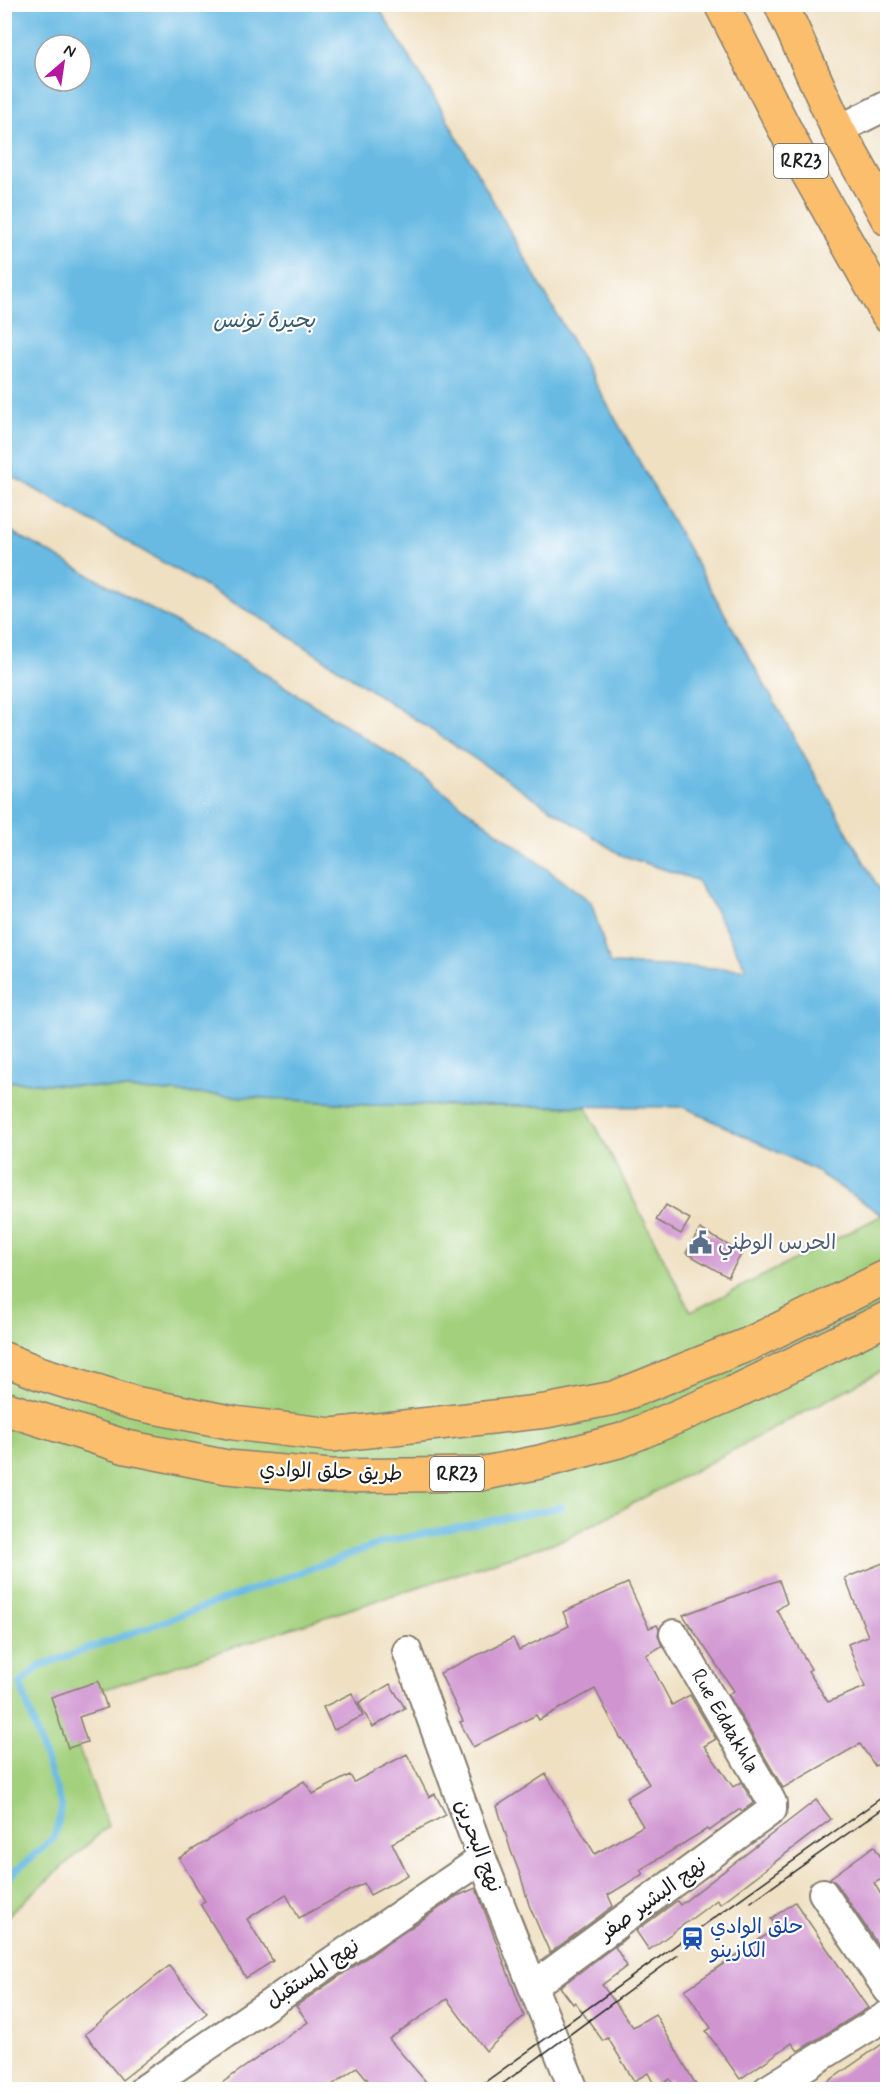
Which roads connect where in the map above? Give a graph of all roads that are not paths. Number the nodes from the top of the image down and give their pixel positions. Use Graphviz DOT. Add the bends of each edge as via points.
graph roads {
  1 [pos="722,4"];
  2 [pos="781,4"];
  3 [pos="888,105"];
  4 [pos="838,130"];
  5 [pos="888,219"];
  6 [pos="888,315"];
  7 [pos="888,1276"];
  8 [pos="888,1318"];
  9 [pos="4,1359"];
  10 [pos="4,1408"];
  11 [pos="674,1634"];
  12 [pos="407,1651"];
  13 [pos="772,1810"];
  14 [pos="482,1859"];
  15 [pos="823,1893"];
  16 [pos="532,1986"];
  17 [pos="888,1990"];
  18 [pos="888,2015"];
  19 [pos="143,2090"];
  20 [pos="574,2090"];
  21 [pos="767,2090"];
  1 -- 6 [label="highway, RR23" via="801,161"];
  2 -- 4 [label="highway, RR23"];
  3 -- 4 [label="street"];
  4 -- 5 [label="highway, RR23"];
  7 -- 9 [label="highway, طريق حلق الوادي" via="749,1344 614,1398 546,1411 332,1435 234,1423 134,1403"];
  8 -- 10 [label="highway, طريق حلق الوادي / RR23" via="733,1393 622,1440 480,1474 331,1476 227,1467 126,1447"];
  11 -- 13 [label="street, Rue Eddakhla" via="769,1797"];
  12 -- 14 [label="street, نهج البحرين"];
  13 -- 16 [label="street, نهج البشير صفر"];
  14 -- 16 [label="street, نهج البحرين"];
  14 -- 19 [label="street, نهج المستقبل"];
  15 -- 17 [label="street"];
  16 -- 20 [label="street, نهج البحرين"];
  18 -- 21 [label="street"];
}
